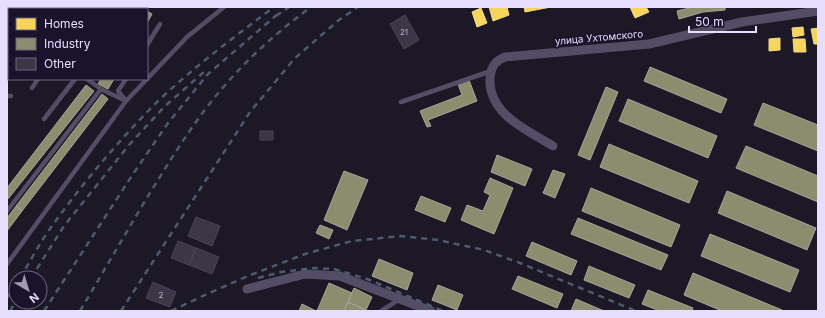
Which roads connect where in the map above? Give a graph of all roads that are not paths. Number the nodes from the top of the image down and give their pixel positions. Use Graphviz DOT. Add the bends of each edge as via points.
graph roads {
  1 [pos="224,7"];
  2 [pos="818,11"];
  3 [pos="160,24"];
  4 [pos="148,43"];
  5 [pos="491,71"];
  6 [pos="148,78"];
  7 [pos="37,80"];
  8 [pos="74,80"];
  9 [pos="88,80"];
  10 [pos="125,80"];
  11 [pos="146,80"];
  12 [pos="32,88"];
  13 [pos="101,89"];
  14 [pos="126,101"];
  15 [pos="401,102"];
  16 [pos="44,119"];
  17 [pos="553,146"];
  18 [pos="7,211"];
  19 [pos="7,264"];
  20 [pos="247,289"];
  21 [pos="400,299"];
  22 [pos="383,310"];
  23 [pos="431,311"];
  1 -- 6 [label="lane" via="188,37"];
  2 -- 5 [label="street, улица Ухтомского" via="742,22 648,44 505,57 497,61"];
  3 -- 4 [label="lane"];
  5 -- 15 [label="lane"];
  5 -- 17 [label="street" via="490,87 497,105 514,122"];
  7 -- 12 [label="lane"];
  8 -- 16 [label="lane"];
  9 -- 13 [label="lane"];
  10 -- 14 [label="lane" via="118,91"];
  11 -- 14 [label="lane"];
  13 -- 14 [label="lane"];
  13 -- 18 [label="lane"];
  14 -- 19 [label="lane"];
  20 -- 21 [label="street" via="306,274 340,276"];
  21 -- 22 [label="lane"];
  21 -- 23 [label="street"];
}
